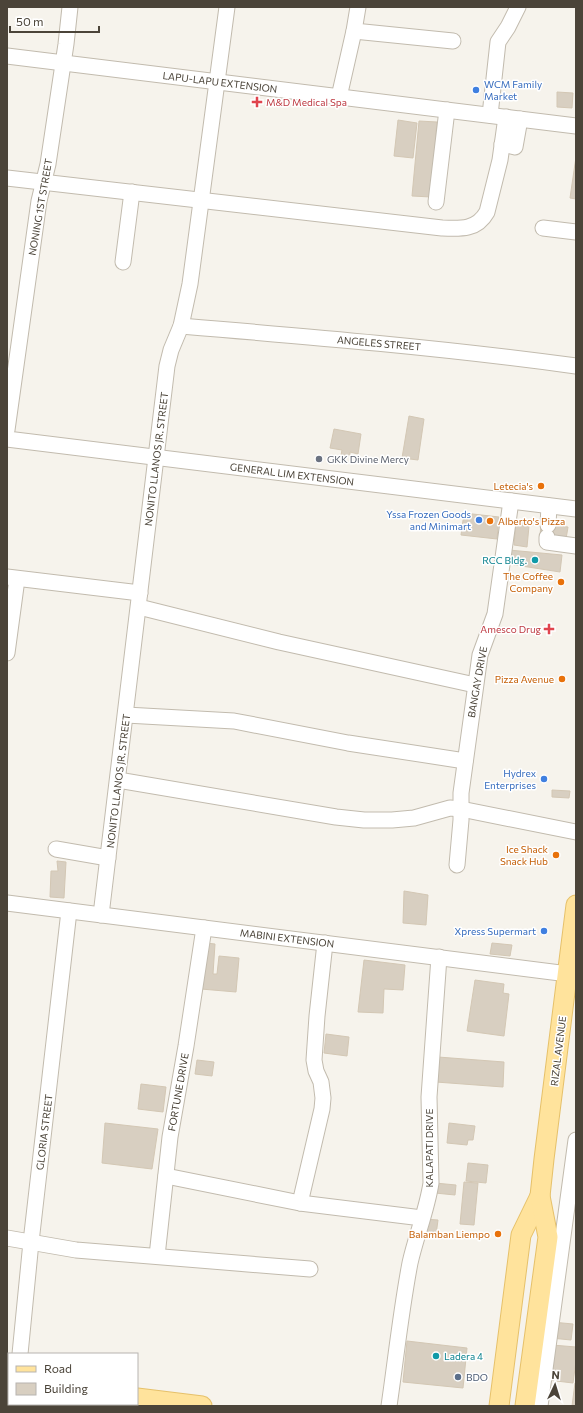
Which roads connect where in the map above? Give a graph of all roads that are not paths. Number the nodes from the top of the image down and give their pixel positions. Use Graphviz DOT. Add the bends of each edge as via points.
graph roads {
  1 [pos="70,7"];
  2 [pos="227,7"];
  3 [pos="358,7"];
  4 [pos="518,7"];
  5 [pos="354,31"];
  6 [pos="453,41"];
  7 [pos="7,56"];
  8 [pos="63,63"];
  9 [pos="218,82"];
  10 [pos="339,96"];
  11 [pos="447,110"];
  12 [pos="490,115"];
  13 [pos="513,118"];
  14 [pos="576,126"];
  15 [pos="7,178"];
  16 [pos="44,182"];
  17 [pos="132,192"];
  18 [pos="201,201"];
  19 [pos="436,202"];
  20 [pos="543,228"];
  21 [pos="576,232"];
  22 [pos="122,262"];
  23 [pos="181,326"];
  24 [pos="576,366"];
  25 [pos="7,430"];
  26 [pos="7,439"];
  27 [pos="156,458"];
  28 [pos="511,502"];
  29 [pos="549,506"];
  30 [pos="576,510"];
  31 [pos="576,546"];
  32 [pos="12,578"];
  33 [pos="139,600"];
  34 [pos="7,654"];
  35 [pos="476,685"];
  36 [pos="126,714"];
  37 [pos="465,761"];
  38 [pos="118,780"];
  39 [pos="461,809"];
  40 [pos="576,832"];
  41 [pos="56,848"];
  42 [pos="108,858"];
  43 [pos="457,865"];
  44 [pos="7,903"];
  45 [pos="576,905"];
  46 [pos="69,911"];
  47 [pos="101,915"];
  48 [pos="204,928"];
  49 [pos="325,943"];
  50 [pos="439,957"];
  51 [pos="572,974"];
  52 [pos="576,1140"];
  53 [pos="166,1176"];
  54 [pos="540,1196"];
  55 [pos="300,1203"];
  56 [pos="422,1218"];
  57 [pos="7,1238"];
  58 [pos="31,1242"];
  59 [pos="156,1256"];
  60 [pos="310,1269"];
  61 [pos="20,1353"];
  62 [pos="138,1398"];
  63 [pos="158,1403"];
  64 [pos="202,1406"];
  65 [pos="389,1406"];
  66 [pos="499,1406"];
  67 [pos="525,1406"];
  68 [pos="540,1406"];
  1 -- 8 [label="street, NONING 1ST STREET"];
  2 -- 9 [label="street, NONITO LLANOS JR. STREET"];
  3 -- 5 [label="street"];
  4 -- 12 [label="street" via="498,42"];
  5 -- 6 [label="street"];
  5 -- 10 [label="street"];
  7 -- 8 [label="street, LAPU-LAPU EXTENSION"];
  8 -- 9 [label="street, LAPU-LAPU EXTENSION"];
  8 -- 16 [label="street, NONING 1ST STREET"];
  9 -- 10 [label="street, LAPU-LAPU EXTENSION"];
  9 -- 18 [label="street, NONITO LLANOS JR. STREET"];
  10 -- 11 [label="street, LAPU-LAPU EXTENSION"];
  11 -- 12 [label="street, LAPU-LAPU EXTENSION"];
  11 -- 19 [label="street"];
  12 -- 13 [label="street, LAPU-LAPU EXTENSION"];
  13 -- 14 [label="street, LAPU-LAPU EXTENSION"];
  13 -- 18 [label="street" via="515,147 502,144 487,212 477,224 468,227 442,228"];
  15 -- 16 [label="street"];
  16 -- 17 [label="street"];
  16 -- 25 [label="street, NONING 1ST STREET" via="39,201"];
  17 -- 18 [label="street"];
  17 -- 22 [label="street"];
  18 -- 23 [label="street, NONITO LLANOS JR. STREET"];
  20 -- 21 [label="street"];
  23 -- 24 [label="street, ANGELES STREET" via="499,355"];
  23 -- 27 [label="street, NONITO LLANOS JR. STREET" via="167,366"];
  26 -- 27 [label="street, GENERAL LIM EXTENSION"];
  27 -- 28 [label="street, GENERAL LIM EXTENSION"];
  27 -- 33 [label="street, NONITO LLANOS JR. STREET"];
  28 -- 29 [label="street, GENERAL LIM EXTENSION"];
  28 -- 35 [label="street, BANGAY DRIVE" via="495,614 480,655"];
  29 -- 30 [label="street, GENERAL LIM EXTENSION"];
  29 -- 31 [label="street" via="547,542"];
  32 -- 33 [label="street"];
  32 -- 34 [label="street"];
  33 -- 35 [label="street" via="280,642"];
  33 -- 36 [label="street, NONITO LLANOS JR. STREET"];
  35 -- 37 [label="street, BANGAY DRIVE"];
  36 -- 37 [label="street" via="234,721"];
  36 -- 38 [label="street, NONITO LLANOS JR. STREET"];
  37 -- 39 [label="street, BANGAY DRIVE"];
  38 -- 39 [label="street" via="364,820 414,818 450,808"];
  38 -- 42 [label="street, NONITO LLANOS JR. STREET"];
  39 -- 40 [label="street"];
  39 -- 43 [label="street, BANGAY DRIVE"];
  41 -- 42 [label="street"];
  42 -- 47 [label="street, NONITO LLANOS JR. STREET"];
  44 -- 46 [label="street, MABINI EXTENSION"];
  45 -- 51 [label="main road, RIZAL AVENUE"];
  46 -- 47 [label="street, MABINI EXTENSION"];
  46 -- 58 [label="street, GLORIA STREET"];
  47 -- 48 [label="street, MABINI EXTENSION"];
  48 -- 49 [label="street, MABINI EXTENSION"];
  48 -- 53 [label="street, FORTUNE DRIVE"];
  49 -- 50 [label="street, MABINI EXTENSION"];
  49 -- 55 [label="street" via="314,1060 323,1098"];
  50 -- 51 [label="street, MABINI EXTENSION"];
  50 -- 56 [label="street, KALAPATI DRIVE" via="429,1105 431,1183"];
  51 -- 54 [label="main road, RIZAL AVENUE"];
  52 -- 68 [label="street"];
  53 -- 55 [label="street"];
  53 -- 59 [label="street, FORTUNE DRIVE"];
  54 -- 66 [label="main road, RIZAL AVENUE" via="521,1235"];
  54 -- 67 [label="main road, RIZAL AVENUE" via="548,1237"];
  55 -- 56 [label="street"];
  56 -- 65 [label="street, KALAPATI DRIVE" via="407,1282"];
  57 -- 58 [label="street"];
  58 -- 59 [label="street" via="76,1250"];
  58 -- 61 [label="street, GLORIA STREET"];
  59 -- 60 [label="street"];
  62 -- 63 [label="main road"];
  63 -- 64 [label="main road"];
}
